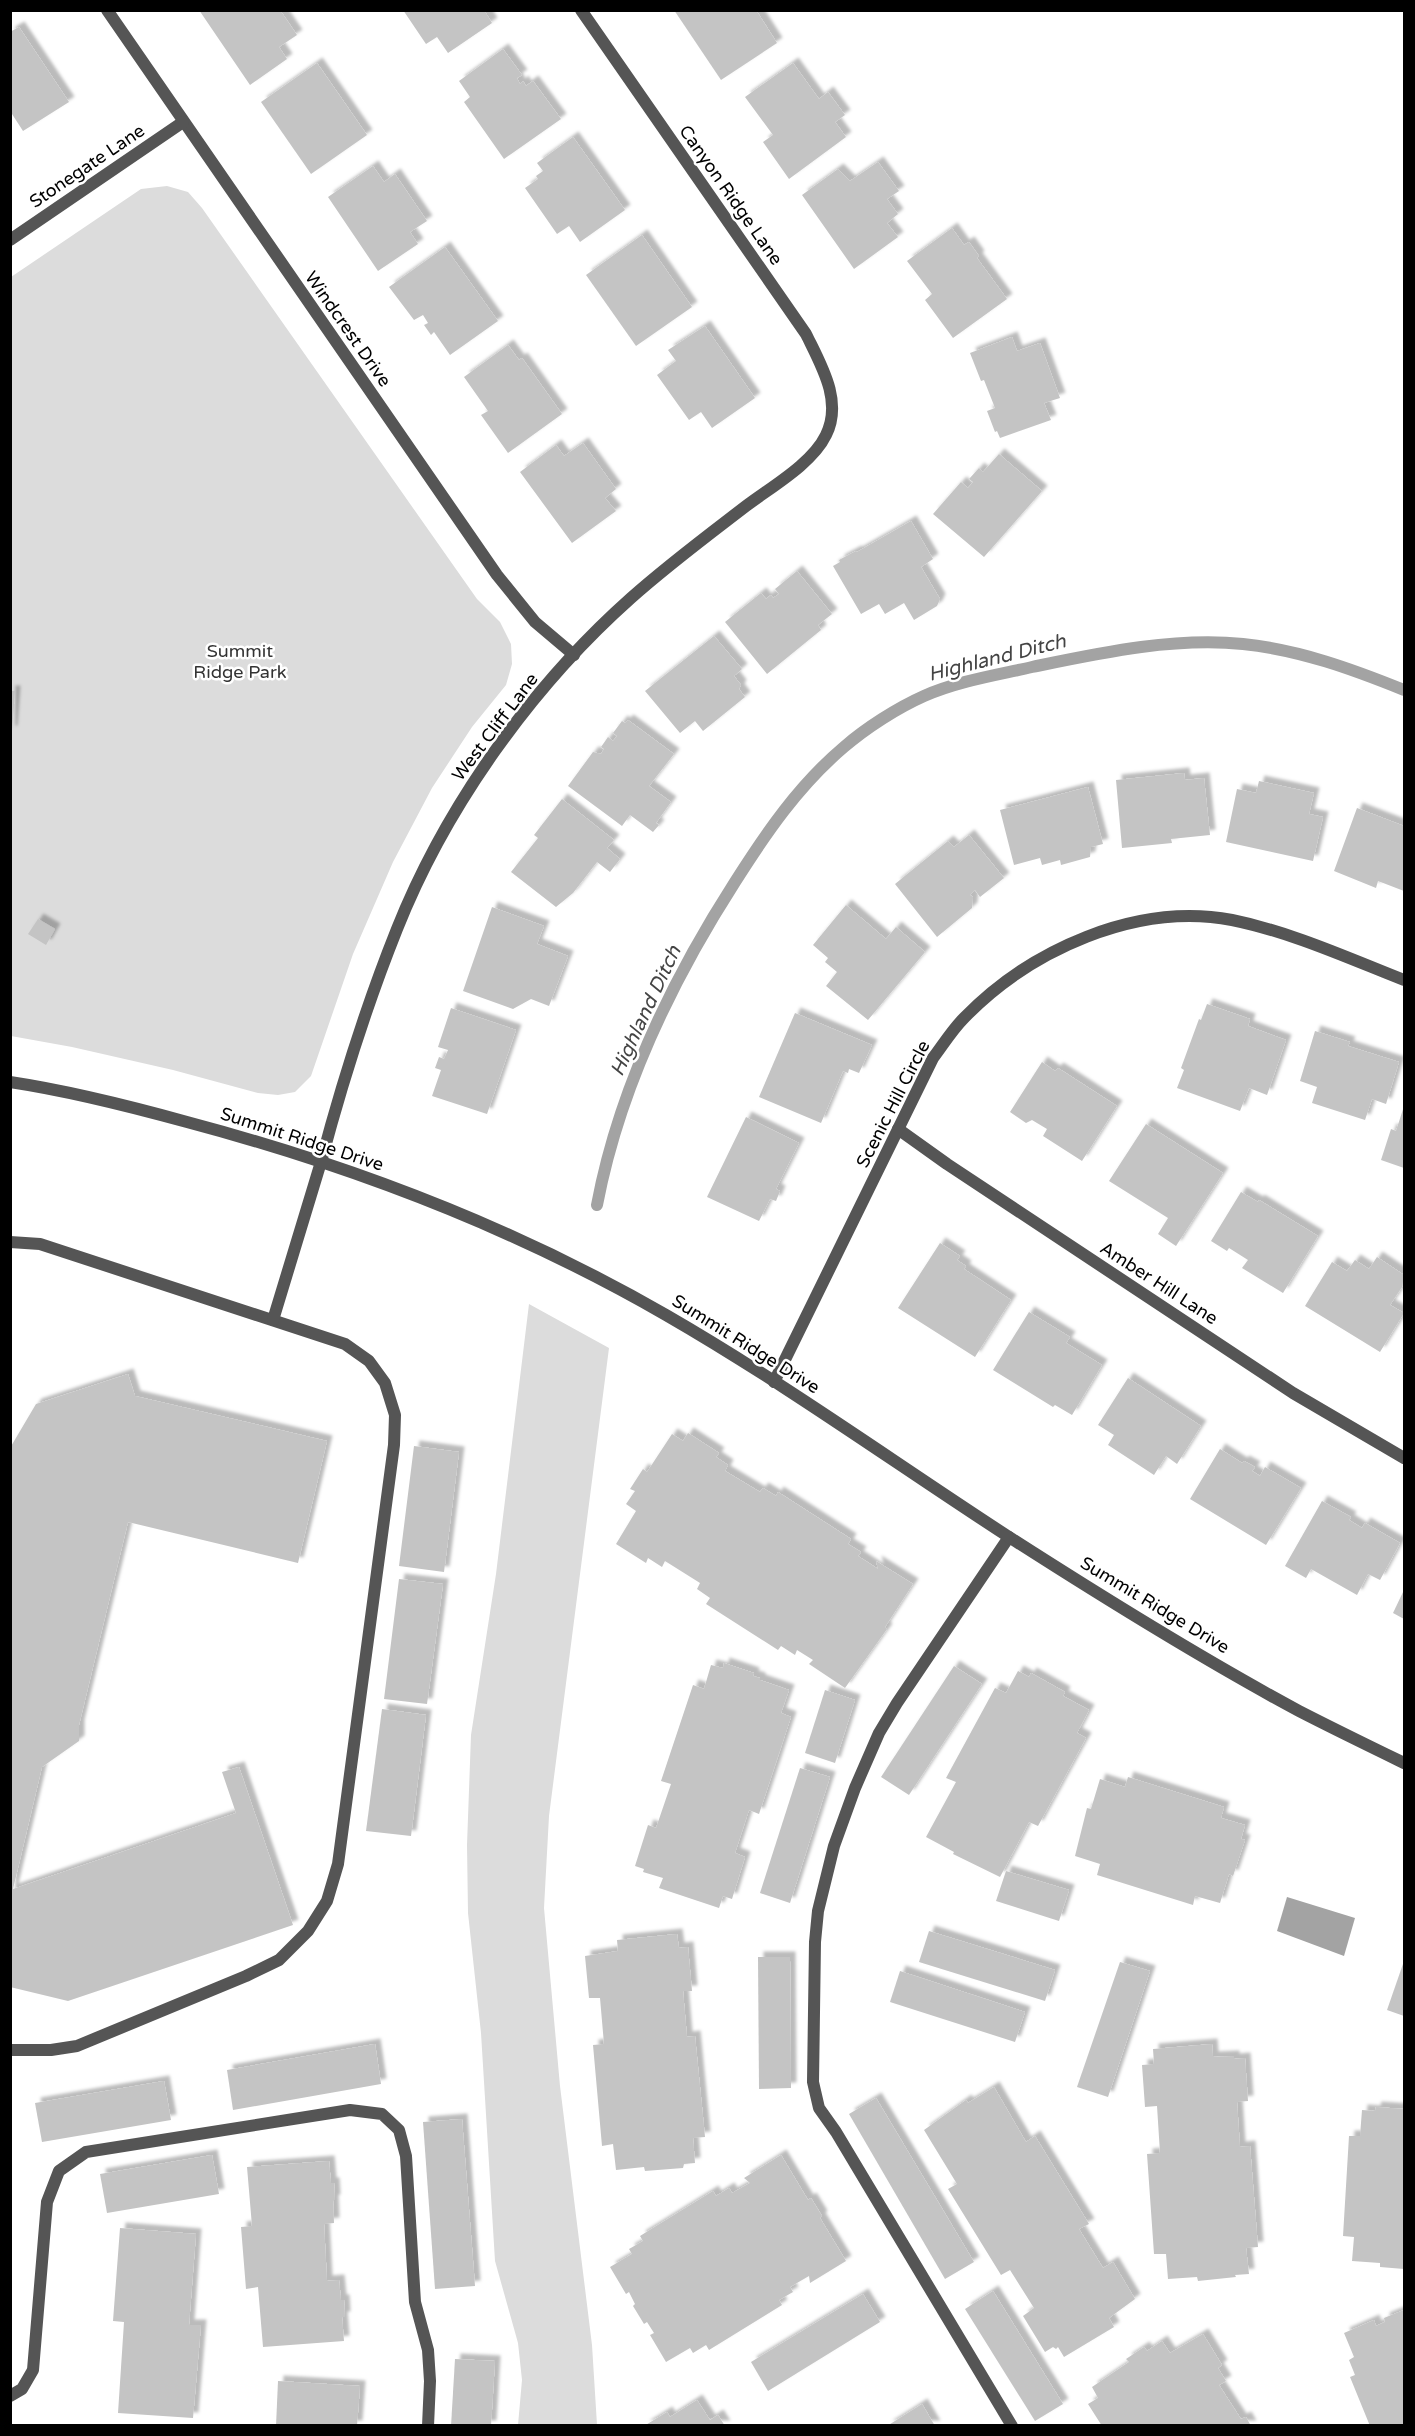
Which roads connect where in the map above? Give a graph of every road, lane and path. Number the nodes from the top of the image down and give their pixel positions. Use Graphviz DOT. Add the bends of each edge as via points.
graph roads {
  1 [pos="107,10"];
  2 [pos="580,10"];
  3 [pos="183,122"];
  4 [pos="10,240"];
  5 [pos="832,408"];
  6 [pos="574,655"];
  7 [pos="1404,980"];
  8 [pos="10,1082"];
  9 [pos="898,1129"];
  10 [pos="321,1161"];
  11 [pos="10,1242"];
  12 [pos="273,1320"];
  13 [pos="774,1382"];
  14 [pos="1404,1458"];
  15 [pos="1009,1537"];
  16 [pos="1404,1763"];
  17 [pos="10,2050"];
  18 [pos="10,2396"];
  19 [pos="428,2426"];
  20 [pos="1012,2426"];
  1 -- 3 [label="street, Windcrest Drive"];
  2 -- 5 [label="street, Canyon Ridge Lane" via="806,334 826,377"];
  3 -- 4 [label="street, Stonegate Lane"];
  3 -- 6 [label="street, Windcrest Drive" via="497,575 535,622"];
  5 -- 6 [label="street, West Cliff Lane" via="826,435 810,458 679,557"];
  6 -- 10 [label="street, West Cliff Lane" via="490,759 431,857 398,927 372,997"];
  7 -- 9 [label="street, Scenic Hill Circle" via="1291,937 1231,920 1178,917 1117,925 1062,946 1008,978 962,1019 933,1058"];
  8 -- 10 [label="street, Summit Ridge Drive" via="124,1105"];
  9 -- 13 [label="street, Scenic Hill Circle"];
  9 -- 14 [label="street, Amber Hill Lane" via="1293,1393"];
  10 -- 12 [label="street, West Cliff Lane"];
  10 -- 13 [label="street, Summit Ridge Drive" via="508,1235 664,1314"];
  11 -- 12 [label="street" via="40,1244"];
  12 -- 17 [label="street" via="345,1344 369,1360 385,1383 396,1415 340,1852 327,1901 308,1931 279,1960 246,1976 77,2046"];
  13 -- 15 [label="street, Summit Ridge Drive"];
  15 -- 16 [label="street, Summit Ridge Drive" via="1199,1654"];
  15 -- 20 [label="street" via="897,1703 879,1733 851,1798 818,1911 813,2082 819,2108"];
  18 -- 19 [label="street" via="22,2389 33,2370 47,2202 59,2171 86,2152 350,2110 382,2114 399,2130 406,2156 416,2302 429,2360"];
}
